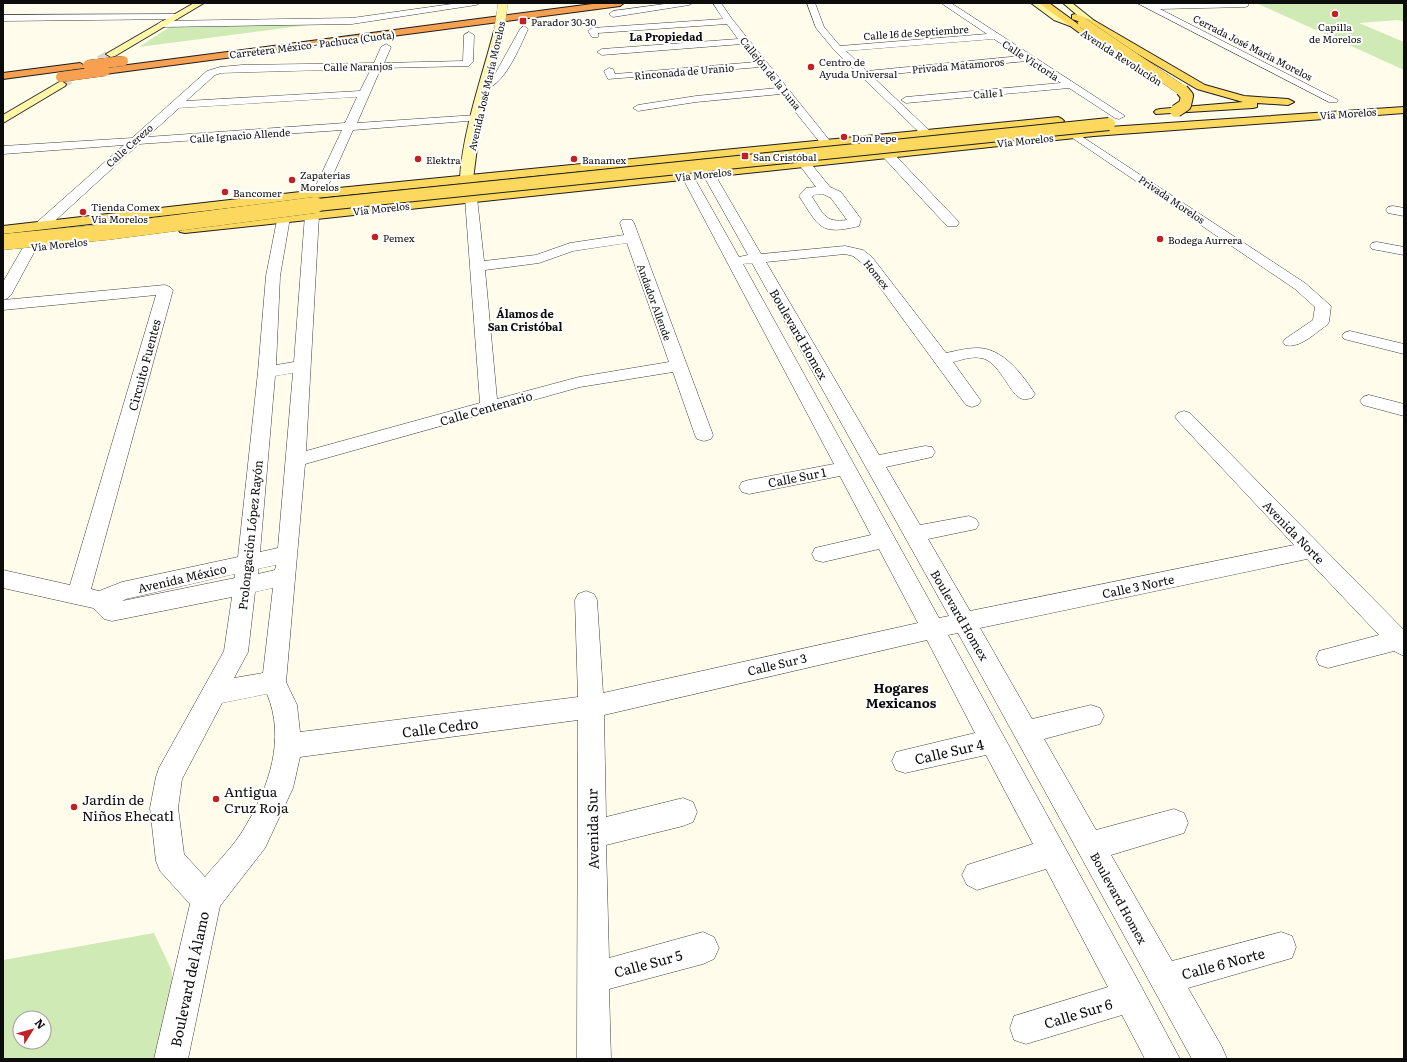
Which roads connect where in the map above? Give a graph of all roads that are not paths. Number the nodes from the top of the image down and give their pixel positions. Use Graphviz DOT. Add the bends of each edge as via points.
graph roads {
  1 [pos="200,3"];
  2 [pos="476,3"];
  3 [pos="503,3"];
  4 [pos="568,3"];
  5 [pos="620,3"];
  6 [pos="689,3"];
  7 [pos="717,3"];
  8 [pos="811,3"];
  9 [pos="945,3"];
  10 [pos="1035,3"];
  11 [pos="1043,3"];
  12 [pos="1056,3"];
  13 [pos="1067,3"];
  14 [pos="1207,4"];
  15 [pos="1245,4"];
  16 [pos="1145,5"];
  17 [pos="612,14"];
  18 [pos="1227,15"];
  19 [pos="175,17"];
  20 [pos="3,18"];
  21 [pos="729,21"];
  22 [pos="1080,22"];
  23 [pos="162,24"];
  24 [pos="524,29"];
  25 [pos="469,35"];
  26 [pos="595,35"];
  27 [pos="995,36"];
  28 [pos="745,41"];
  29 [pos="386,47"];
  30 [pos="838,49"];
  31 [pos="602,52"];
  32 [pos="111,54"];
  33 [pos="1027,58"];
  34 [pos="762,64"];
  35 [pos="377,66"];
  36 [pos="220,70"];
  37 [pos="609,71"];
  38 [pos="864,74"];
  39 [pos="3,76"];
  40 [pos="61,80"];
  41 [pos="3,84"];
  42 [pos="485,86"];
  43 [pos="1070,86"];
  44 [pos="1172,89"];
  45 [pos="785,90"];
  46 [pos="363,94"];
  47 [pos="1348,99"];
  48 [pos="906,100"];
  49 [pos="1333,100"];
  50 [pos="1288,102"];
  51 [pos="174,105"];
  52 [pos="1238,106"];
  53 [pos="638,108"];
  54 [pos="1203,108"];
  55 [pos="1404,110"];
  56 [pos="1149,113"];
  57 [pos="1134,115"];
  58 [pos="1119,116"];
  59 [pos="1296,117"];
  60 [pos="476,118"];
  61 [pos="3,120"];
  62 [pos="1057,121"];
  63 [pos="348,128"];
  64 [pos="926,133"];
  65 [pos="1075,134"];
  66 [pos="133,141"];
  67 [pos="826,143"];
  68 [pos="3,150"];
  69 [pos="887,154"];
  70 [pos="804,163"];
  71 [pos="790,165"];
  72 [pos="698,174"];
  73 [pos="466,179"];
  74 [pos="825,190"];
  75 [pos="811,191"];
  76 [pos="318,194"];
  77 [pos="471,198"];
  78 [pos="312,215"];
  79 [pos="283,218"];
  80 [pos="627,223"];
  81 [pos="952,223"];
  82 [pos="41,226"];
  83 [pos="3,230"];
  84 [pos="632,238"];
  85 [pos="3,242"];
  86 [pos="1377,246"];
  87 [pos="30,247"];
  88 [pos="3,250"];
  89 [pos="1404,251"];
  90 [pos="744,260"];
  91 [pos="477,266"];
  92 [pos="3,295"];
  93 [pos="3,305"];
  94 [pos="1350,336"];
  95 [pos="1291,342"];
  96 [pos="1404,350"];
  97 [pos="942,359"];
  98 [pos="815,362"];
  99 [pos="303,366"];
  100 [pos="678,366"];
  101 [pos="791,366"];
  102 [pos="267,372"];
  103 [pos="1026,394"];
  104 [pos="1369,400"];
  105 [pos="972,401"];
  106 [pos="489,407"];
  107 [pos="1404,410"];
  108 [pos="1184,417"];
  109 [pos="704,435"];
  110 [pos="925,452"];
  111 [pos="296,460"];
  112 [pos="873,462"];
  113 [pos="846,468"];
  114 [pos="748,487"];
  115 [pos="969,524"];
  116 [pos="914,534"];
  117 [pos="885,540"];
  118 [pos="1312,550"];
  119 [pos="288,554"];
  120 [pos="823,554"];
  121 [pos="248,563"];
  122 [pos="285,577"];
  123 [pos="3,579"];
  124 [pos="244,586"];
  125 [pos="78,596"];
  126 [pos="100,600"];
  127 [pos="586,600"];
  128 [pos="964,622"];
  129 [pos="933,629"];
  130 [pos="1401,643"];
  131 [pos="1328,658"];
  132 [pos="274,682"];
  133 [pos="215,693"];
  134 [pos="591,707"];
  135 [pos="1091,716"];
  136 [pos="1026,732"];
  137 [pos="993,741"];
  138 [pos="289,746"];
  139 [pos="905,761"];
  140 [pos="683,812"];
  141 [pos="1174,823"];
  142 [pos="592,834"];
  143 [pos="1090,846"];
  144 [pos="1053,853"];
  145 [pos="977,875"];
  146 [pos="206,899"];
  147 [pos="1281,947"];
  148 [pos="703,948"];
  149 [pos="593,978"];
  150 [pos="1165,979"];
  151 [pos="1130,997"];
  152 [pos="1026,1028"];
  153 [pos="171,1059"];
  154 [pos="594,1059"];
  155 [pos="1163,1059"];
  156 [pos="1210,1059"];
  1 -- 19 [label="main road"];
  2 -- 23 [label="street" via="352,21"];
  3 -- 42 [label="main road, Avenida José María Morelos, bridge" via="499,31"];
  4 -- 39 [label="highway, Carretera México - Pachuca (Cuota), bridge"];
  5 -- 40 [label="highway, Carretera México - Pachuca (Cuota), bridge" via="105,71"];
  6 -- 17 [label="street"];
  7 -- 21 [label="street, Callejón de la Luna"];
  8 -- 30 [label="street" via="820,28"];
  9 -- 27 [label="street, Calle Victoria"];
  10 -- 22 [label="main road" via="1057,18"];
  11 -- 22 [label="main road, Avenida Revolución"];
  12 -- 22 [label="main road, Avenida Revolución"];
  13 -- 22 [label="main road"];
  14 -- 15 [label="street"];
  14 -- 16 [label="street"];
  14 -- 18 [label="street"];
  16 -- 49 [label="street, Cerrada José María Morelos"];
  19 -- 20 [label="street"];
  19 -- 23 [label="main road"];
  21 -- 26 [label="street" via="592,31"];
  21 -- 28 [label="street, Callejón de la Luna"];
  22 -- 44 [label="main road, Avenida Revolución"];
  22 -- 50 [label="main road" via="1201,86 1243,99"];
  22 -- 85 [label="main road, bridge" via="1180,88 1187,96 1185,105 1176,112 1151,120 317,205 107,232"];
  23 -- 32 [label="main road"];
  24 -- 42 [label="street" via="498,78"];
  25 -- 35 [label="street, Calle Naranjos" via="466,64"];
  27 -- 30 [label="street, Calle 16 de Septiembre"];
  27 -- 33 [label="street, Calle Victoria"];
  28 -- 31 [label="street"];
  28 -- 34 [label="street, Callejón de la Luna"];
  29 -- 35 [label="street"];
  30 -- 38 [label="street"];
  33 -- 38 [label="street, Privada Matamoros"];
  33 -- 43 [label="street, Calle Victoria"];
  34 -- 37 [label="street, Rinconada de Uranio" via="612,77"];
  34 -- 45 [label="street, Callejón de la Luna"];
  35 -- 36 [label="street, Calle Naranjos"];
  35 -- 46 [label="street"];
  36 -- 51 [label="street, Calle Cerezo" via="211,73"];
  38 -- 64 [label="street"];
  40 -- 41 [label="highway, Carretera México - Pachuca (Cuota)"];
  40 -- 61 [label="main road"];
  42 -- 60 [label="main road, Avenida José María Morelos"];
  43 -- 48 [label="street, Calle 1"];
  43 -- 58 [label="street, Calle Victoria"];
  44 -- 52 [label="main road"];
  44 -- 54 [label="main road, Avenida Revolución"];
  45 -- 53 [label="street" via="694,95"];
  45 -- 67 [label="street, Callejón de la Luna"];
  46 -- 51 [label="street"];
  46 -- 63 [label="street"];
  47 -- 49 [label="main road, Vía Morelos"];
  49 -- 50 [label="main road, Vía Morelos"];
  50 -- 52 [label="main road, Vía Morelos"];
  51 -- 66 [label="street, Calle Cerezo"];
  52 -- 54 [label="main road, Vía Morelos"];
  52 -- 59 [label="main road"];
  54 -- 56 [label="main road, Vía Morelos"];
  55 -- 59 [label="main road, Vía Morelos"];
  57 -- 58 [label="main road, Vía Morelos"];
  58 -- 62 [label="main road, Vía Morelos"];
  59 -- 65 [label="main road, Vía Morelos"];
  60 -- 63 [label="street, Calle Ignacio Allende"];
  60 -- 73 [label="main road, Avenida José María Morelos"];
  62 -- 64 [label="main road, Vía Morelos"];
  62 -- 65 [label="main road"];
  63 -- 66 [label="street, Calle Ignacio Allende"];
  63 -- 76 [label="street"];
  64 -- 67 [label="main road, Vía Morelos"];
  65 -- 69 [label="main road, Vía Morelos"];
  65 -- 95 [label="street, Privada Morelos" via="1300,286 1323,306 1320,322"];
  66 -- 68 [label="street, Calle Ignacio Allende"];
  66 -- 82 [label="street, Calle Cerezo"];
  67 -- 73 [label="main road, Vía Morelos"];
  69 -- 70 [label="main road, Vía Morelos"];
  69 -- 81 [label="street"];
  70 -- 71 [label="main road, Vía Morelos"];
  70 -- 74 [label="street"];
  71 -- 72 [label="main road, Vía Morelos"];
  71 -- 75 [label="street"];
  72 -- 77 [label="main road, Vía Morelos"];
  72 -- 90 [label="street, Boulevard Homex"];
  73 -- 76 [label="main road, Vía Morelos"];
  73 -- 77 [label="main road, Avenida José María Morelos"];
  74 -- 75 [label="street"];
  74 -- 75 [label="street" via="836,194 854,219 854,223 834,226 822,222 806,198 806,194"];
  76 -- 82 [label="main road, Vía Morelos"];
  77 -- 78 [label="main road, Vía Morelos"];
  77 -- 91 [label="street, Avenida José María Morelos"];
  78 -- 79 [label="main road, Vía Morelos"];
  78 -- 99 [label="street"];
  79 -- 87 [label="main road, Vía Morelos"];
  79 -- 102 [label="street, Prolongación López Rayón" via="273,276"];
  80 -- 84 [label="street, Andador Allende"];
  82 -- 83 [label="main road, Vía Morelos"];
  84 -- 91 [label="street" via="570,247 539,259"];
  84 -- 100 [label="street, Andador Allende"];
  86 -- 89 [label="street"];
  87 -- 88 [label="main road, Vía Morelos"];
  87 -- 92 [label="street"];
  90 -- 97 [label="street, Homex" via="845,250 858,253 867,260"];
  90 -- 98 [label="street, Boulevard Homex"];
  90 -- 101 [label="street, Boulevard Homex"];
  91 -- 106 [label="street, Avenida José María Morelos"];
  93 -- 125 [label="street, Circuito Fuentes" via="165,290"];
  94 -- 96 [label="street"];
  97 -- 103 [label="street" via="978,353 988,354 997,360"];
  97 -- 105 [label="street, Homex"];
  98 -- 101 [label="street"];
  98 -- 112 [label="street, Boulevard Homex"];
  99 -- 102 [label="street"];
  99 -- 111 [label="street"];
  100 -- 106 [label="street, Calle Centenario" via="579,382"];
  100 -- 109 [label="street, Andador Allende"];
  101 -- 113 [label="street, Boulevard Homex"];
  102 -- 121 [label="street, Prolongación López Rayón"];
  104 -- 107 [label="street"];
  106 -- 111 [label="street, Calle Centenario"];
  108 -- 118 [label="street, Avenida Norte"];
  110 -- 112 [label="street"];
  111 -- 119 [label="street"];
  112 -- 116 [label="street, Boulevard Homex"];
  113 -- 114 [label="street, Calle Sur 1"];
  113 -- 117 [label="street, Boulevard Homex"];
  115 -- 116 [label="street"];
  116 -- 128 [label="street, Boulevard Homex"];
  117 -- 120 [label="street"];
  117 -- 129 [label="street, Boulevard Homex"];
  118 -- 128 [label="street, Calle 3 Norte"];
  118 -- 130 [label="street, Avenida Norte"];
  119 -- 121 [label="street, Avenida México"];
  119 -- 122 [label="street"];
  121 -- 124 [label="street, Prolongación López Rayón"];
  121 -- 126 [label="street, Avenida México" via="122,591"];
  122 -- 124 [label="street, Avenida México"];
  122 -- 132 [label="street"];
  123 -- 125 [label="street, Avenida México"];
  124 -- 126 [label="street, Avenida México" via="112,612"];
  124 -- 133 [label="street, Prolongación López Rayón" via="236,652"];
  125 -- 126 [label="street, Avenida México"];
  127 -- 134 [label="street, Avenida Sur"];
  128 -- 129 [label="street, Calle Sur 3"];
  128 -- 136 [label="street, Boulevard Homex"];
  129 -- 134 [label="street, Calle Sur 3"];
  129 -- 137 [label="street, Boulevard Homex"];
  130 -- 131 [label="street"];
  132 -- 133 [label="street"];
  132 -- 138 [label="street" via="284,705"];
  133 -- 146 [label="street, Prolongación López Rayón" via="169,776 164,808 170,861"];
  134 -- 138 [label="street, Calle Cedro"];
  134 -- 142 [label="street, Avenida Sur"];
  135 -- 136 [label="street"];
  136 -- 143 [label="street, Boulevard Homex"];
  137 -- 139 [label="street, Calle Sur 4"];
  137 -- 144 [label="street, Boulevard Homex"];
  138 -- 146 [label="street" via="279,788 255,838"];
  140 -- 142 [label="street"];
  141 -- 143 [label="street"];
  142 -- 149 [label="street, Avenida Sur"];
  143 -- 150 [label="street, Boulevard Homex"];
  144 -- 145 [label="street"];
  144 -- 151 [label="street, Boulevard Homex"];
  146 -- 153 [label="street, Boulevard del Álamo"];
  147 -- 150 [label="street, Calle 6 Norte"];
  148 -- 149 [label="street, Calle Sur 5"];
  149 -- 154 [label="street, Avenida Sur"];
  150 -- 156 [label="street, Boulevard Homex"];
  151 -- 152 [label="street, Calle Sur 6"];
  151 -- 155 [label="street, Boulevard Homex"];
}
